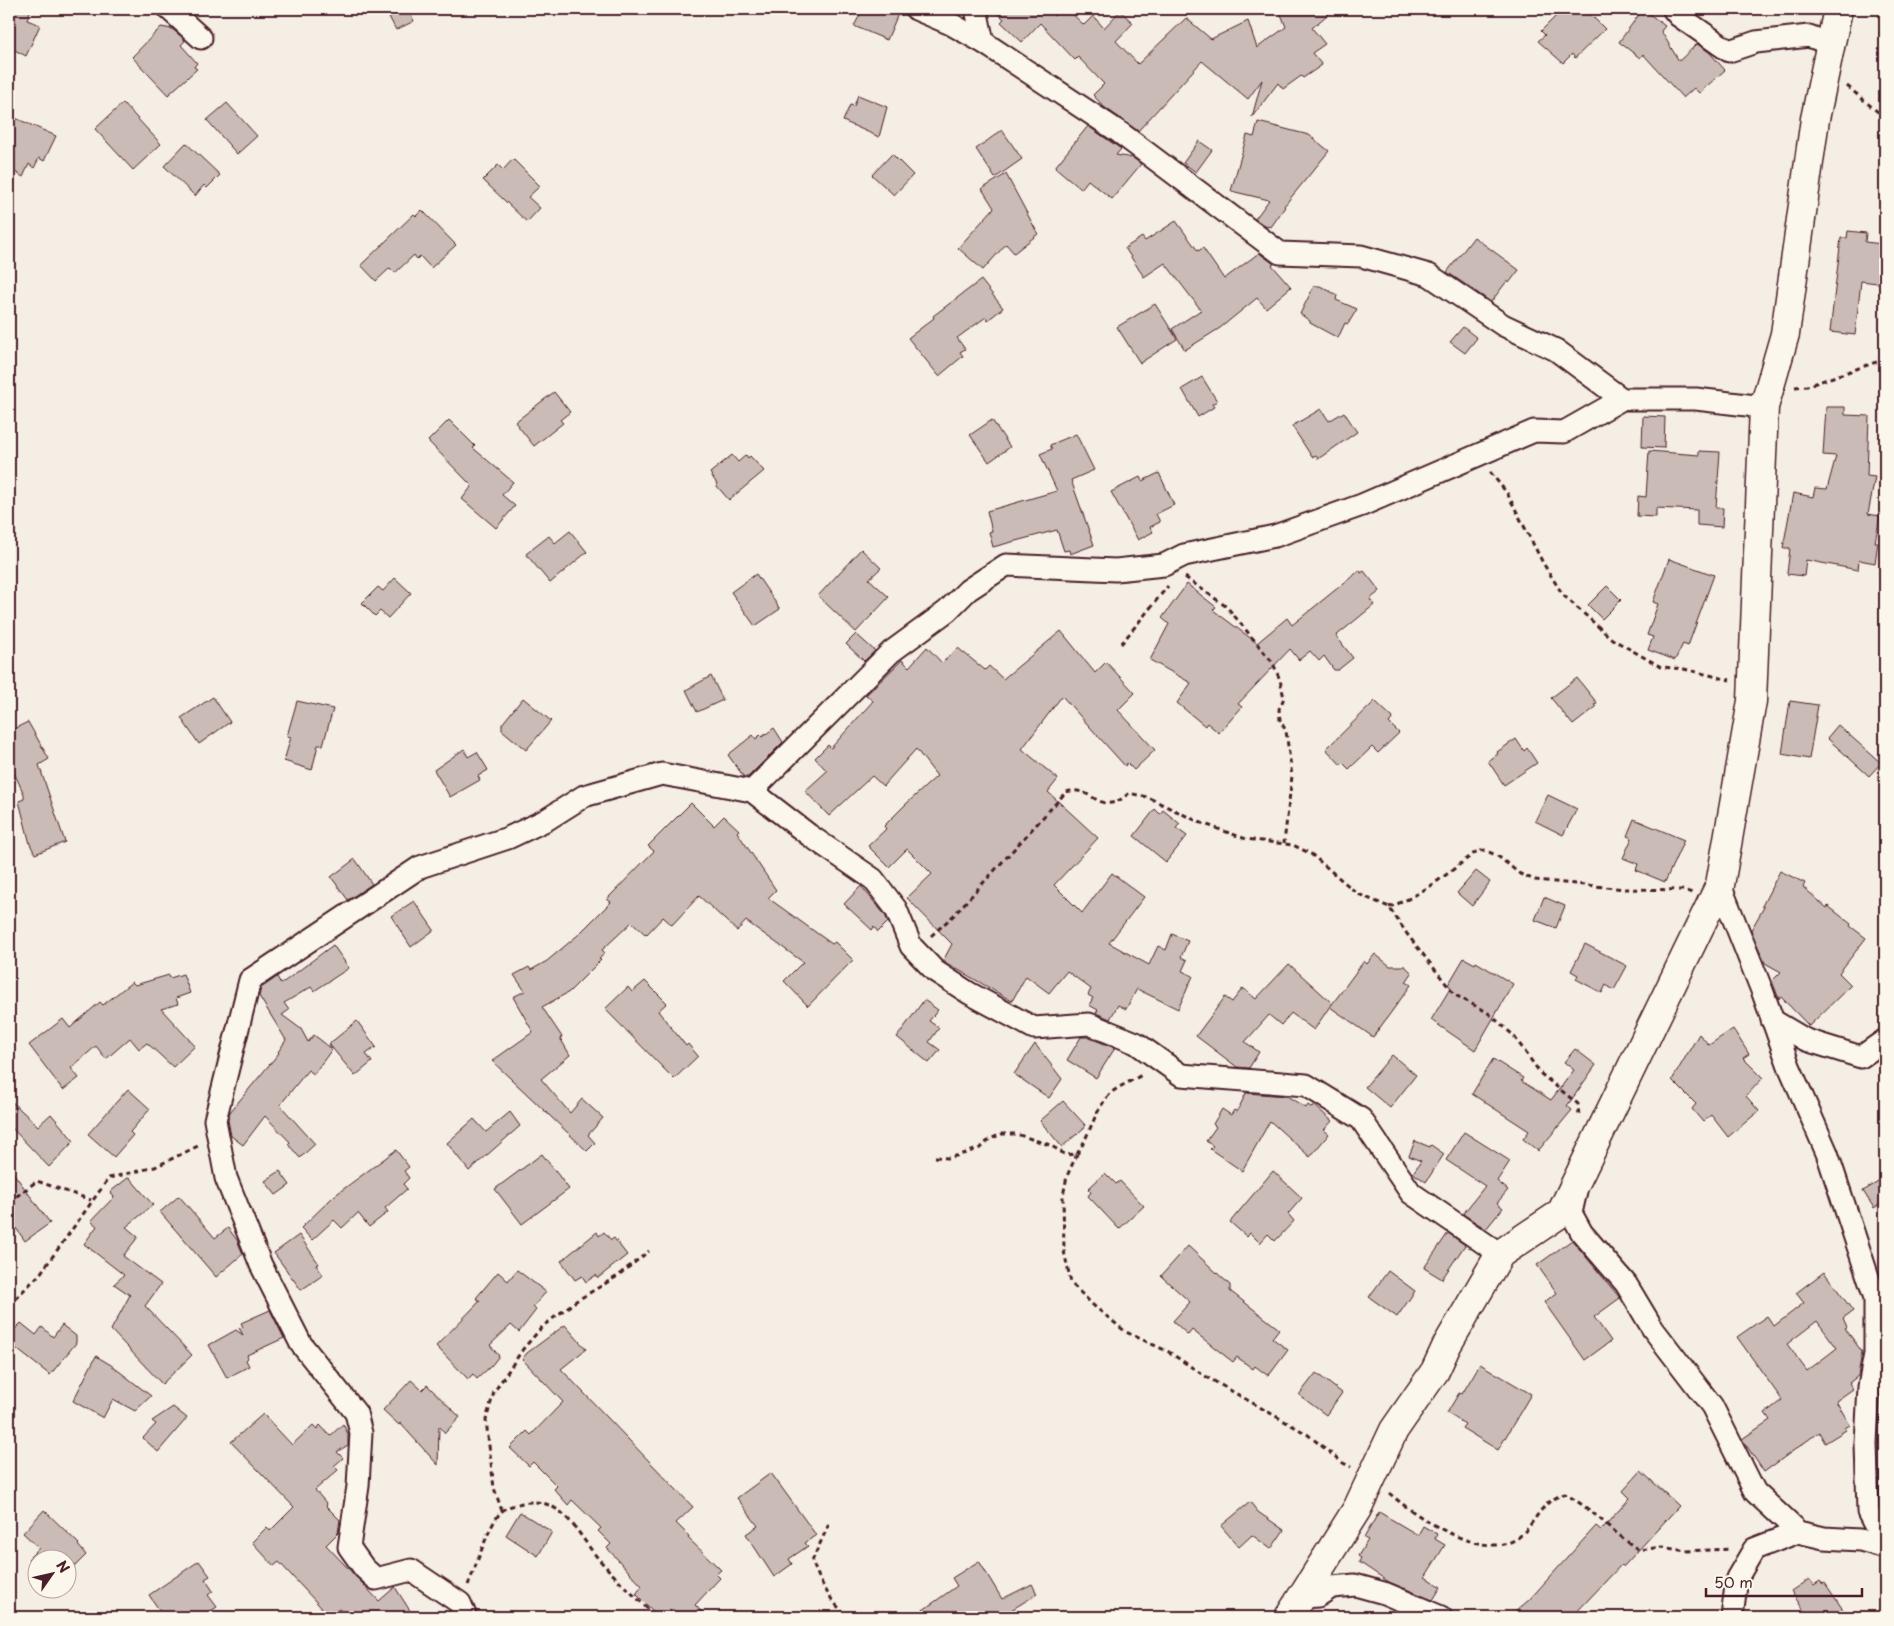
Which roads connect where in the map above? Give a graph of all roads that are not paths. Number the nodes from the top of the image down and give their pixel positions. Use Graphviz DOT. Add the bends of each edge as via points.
graph roads {
  1 [pos="169,9"];
  2 [pos="916,9"];
  3 [pos="976,9"];
  4 [pos="1673,9"];
  5 [pos="1838,9"];
  6 [pos="201,38"];
  7 [pos="983,42"];
  8 [pos="1828,56"];
  9 [pos="1767,397"];
  10 [pos="1622,399"];
  11 [pos="752,791"];
  12 [pos="1715,895"];
  13 [pos="1772,1020"];
  14 [pos="1885,1040"];
  15 [pos="1580,1174"];
  16 [pos="1500,1254"];
  17 [pos="1880,1298"];
  18 [pos="1798,1532"];
  19 [pos="1885,1546"];
  20 [pos="1296,1607"];
  21 [pos="463,1610"];
  22 [pos="1440,1617"];
  23 [pos="1732,1617"];
  1 -- 6 [label="street"];
  2 -- 7 [label="street"];
  3 -- 7 [label="street"];
  4 -- 8 [label="street" via="1729,51 1756,42 1810,36"];
  5 -- 8 [label="main road"];
  7 -- 10 [label="street" via="1119,132 1280,253 1361,256 1429,275 1502,325 1556,350"];
  8 -- 9 [label="main road" via="1815,119 1785,334"];
  9 -- 10 [label="street"];
  9 -- 12 [label="main road" via="1753,687"];
  10 -- 11 [label="street" via="1564,432 1534,432 1362,505 1275,536 1182,563 1116,570 1006,565 968,590 891,652"];
  11 -- 16 [label="street" via="809,836 873,879 896,909 914,950 935,971 968,993 1034,1028 1088,1024 1136,1043 1181,1075 1306,1085 1361,1119 1411,1193"];
  11 -- 21 [label="street" via="662,774 584,796 546,820 508,838 420,867 250,980 215,1120 226,1178 261,1265 301,1344 356,1413 361,1433 349,1547 376,1579 411,1570"];
  12 -- 13 [label="street"];
  12 -- 15 [label="main road"];
  13 -- 14 [label="street" via="1806,1040 1861,1056"];
  13 -- 17 [label="street" via="1827,1153"];
  15 -- 16 [label="main road" via="1561,1213"];
  15 -- 18 [label="street" via="1571,1213 1574,1220 1626,1284 1653,1328 1712,1406 1755,1492"];
  16 -- 20 [label="main road" via="1446,1345 1435,1371 1394,1430 1357,1510"];
  17 -- 19 [label="street" via="1866,1443 1868,1512"];
  18 -- 19 [label="street"];
  18 -- 23 [label="street" via="1754,1549 1737,1578"];
  20 -- 22 [label="street" via="1332,1587 1355,1585 1384,1593"];
}
